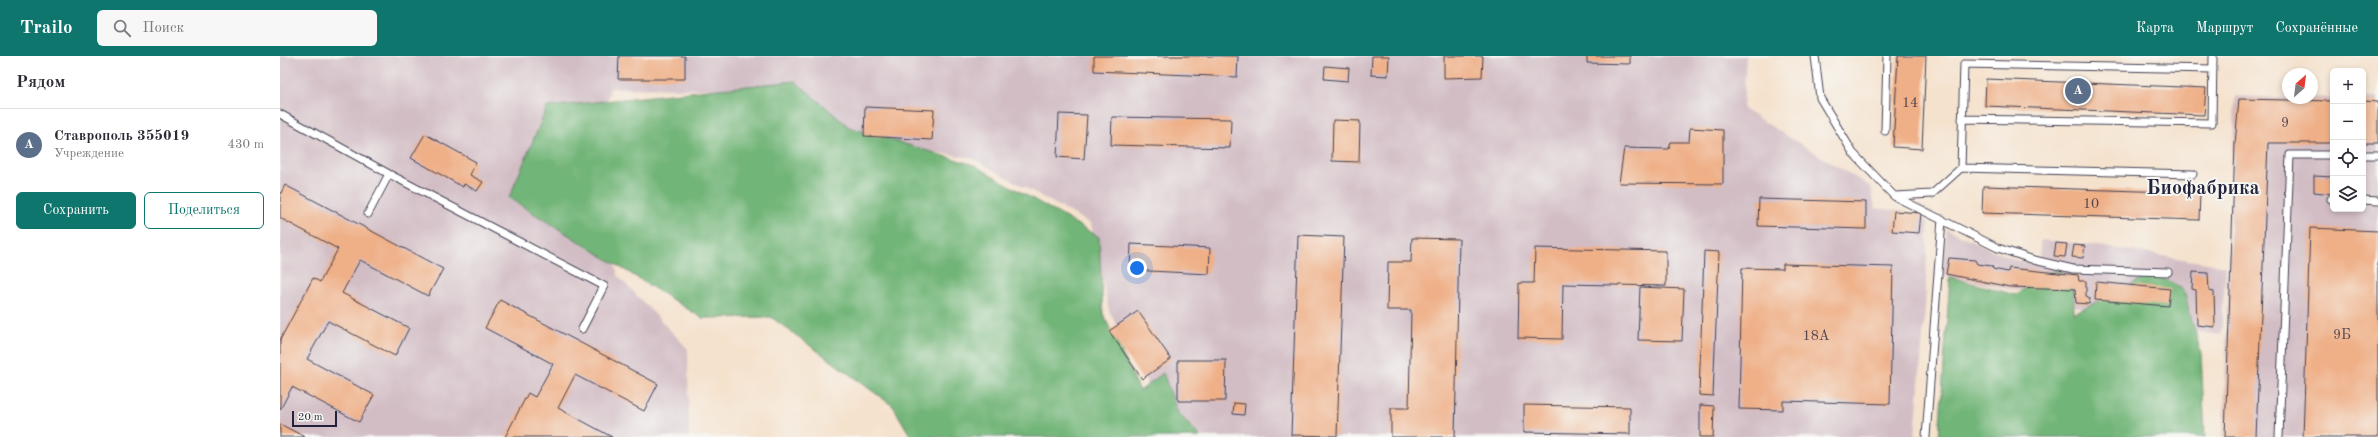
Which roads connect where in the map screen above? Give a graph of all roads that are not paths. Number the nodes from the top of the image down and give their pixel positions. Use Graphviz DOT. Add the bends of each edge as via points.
graph roads {
  1 [pos="1815,56"];
  2 [pos="1887,56"];
  3 [pos="2213,56"];
  4 [pos="2213,69"];
  5 [pos="280,114"];
  6 [pos="1962,119"];
  7 [pos="1885,131"];
  8 [pos="2330,155"];
  9 [pos="2366,155"];
  10 [pos="2378,155"];
  11 [pos="1961,168"];
  12 [pos="389,174"];
  13 [pos="2193,174"];
  14 [pos="1894,196"];
  15 [pos="2366,200"];
  16 [pos="2378,201"];
  17 [pos="368,214"];
  18 [pos="1942,219"];
  19 [pos="2168,272"];
  20 [pos="582,329"];
  21 [pos="1926,437"];
  22 [pos="2279,437"];
  1 -- 14 [label="lane" via="1820,98 1853,153"];
  2 -- 7 [label="lane"];
  3 -- 4 [label="lane"];
  4 -- 6 [label="lane" via="2212,123"];
  4 -- 6 [label="lane" via="1964,64"];
  5 -- 12 [label="lane"];
  6 -- 11 [label="lane"];
  8 -- 22 [label="lane" via="2290,155"];
  9 -- 10 [label="lane"];
  11 -- 13 [label="lane"];
  11 -- 14 [label="lane" via="1932,194"];
  12 -- 17 [label="lane"];
  12 -- 20 [label="lane" via="604,286"];
  14 -- 18 [label="lane"];
  15 -- 16 [label="lane"];
  18 -- 19 [label="lane" via="1998,248 2034,260 2073,269"];
  18 -- 21 [label="lane"];
}
